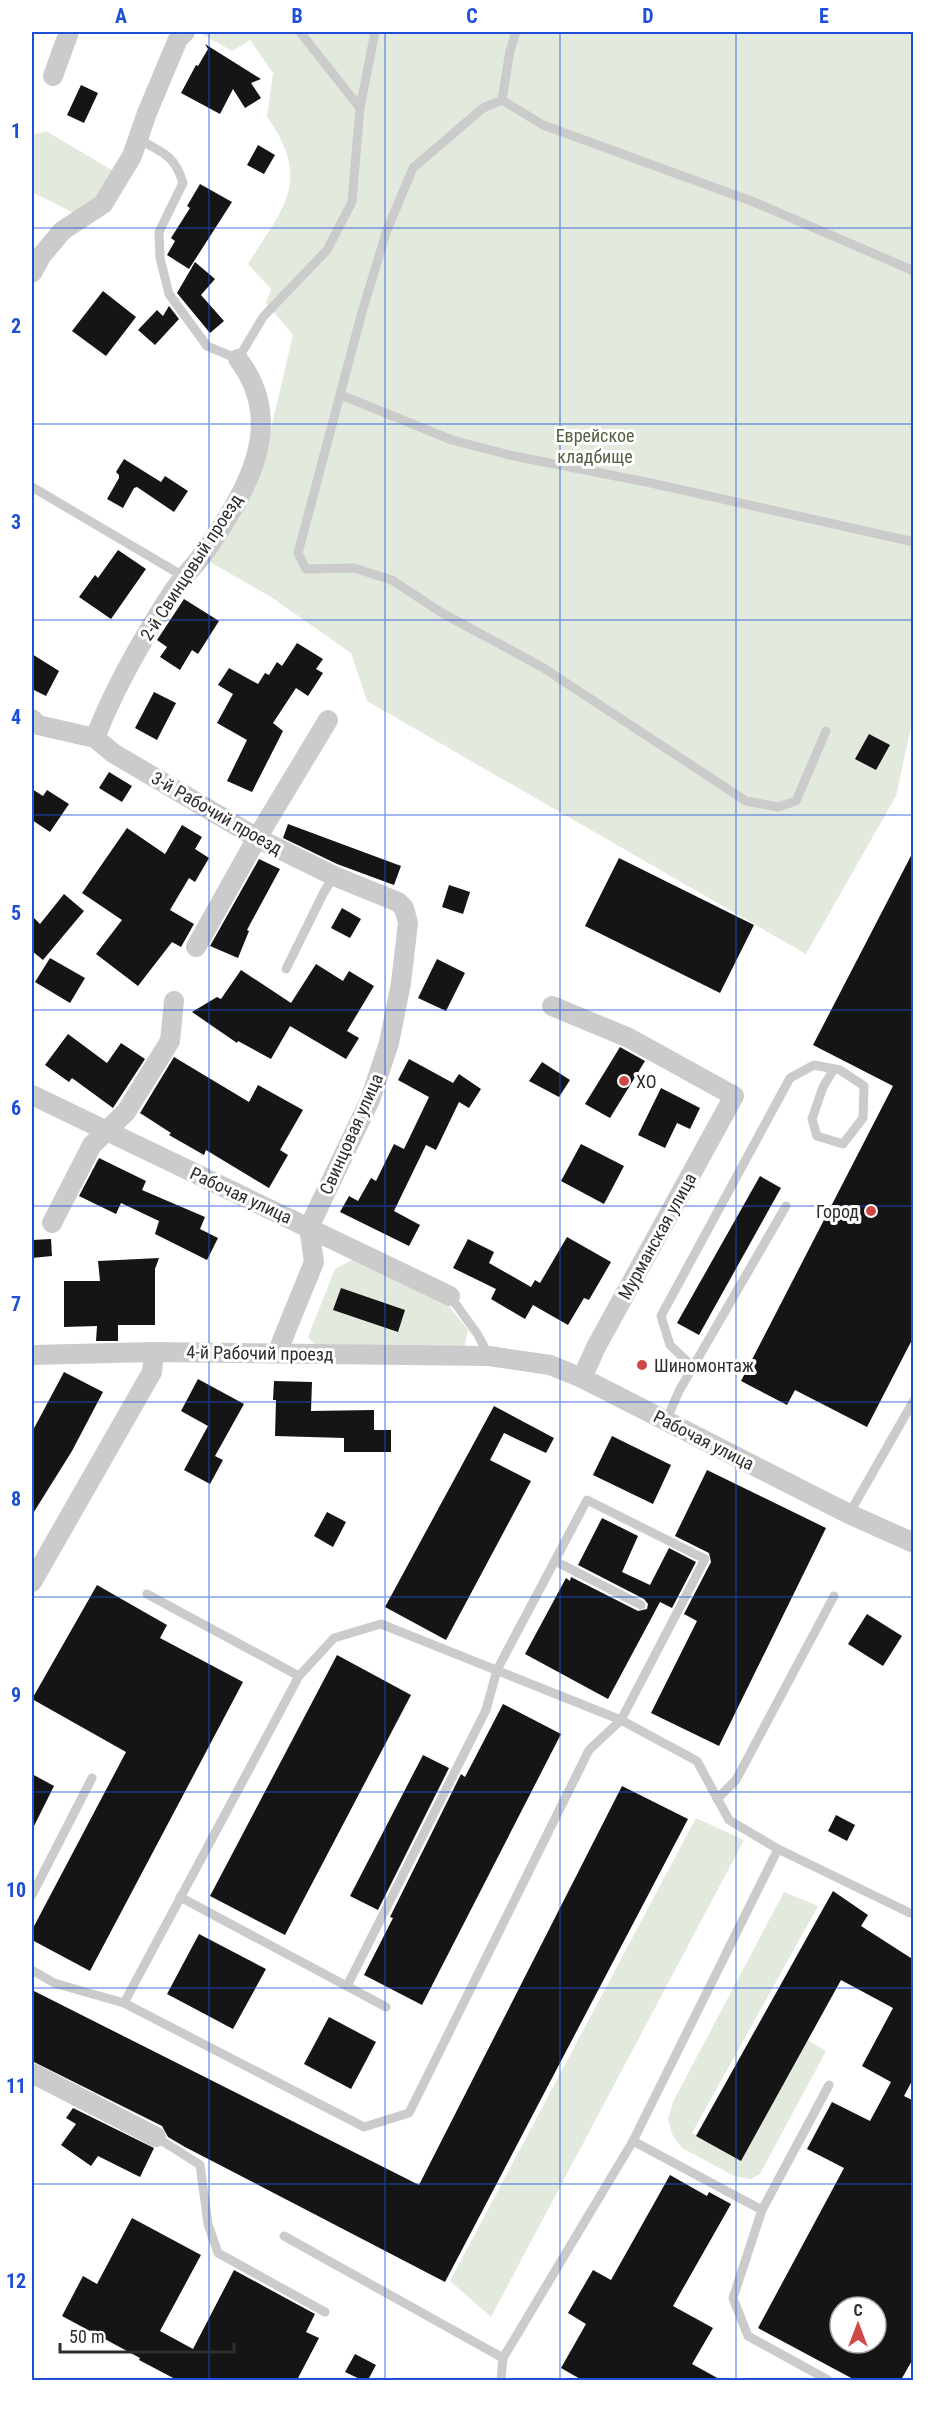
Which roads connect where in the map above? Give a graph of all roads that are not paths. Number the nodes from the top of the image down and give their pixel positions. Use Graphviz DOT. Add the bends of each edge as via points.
graph roads {
  1 [pos="69,32"];
  2 [pos="185,32"];
  3 [pos="300,32"];
  4 [pos="375,32"];
  5 [pos="516,32"];
  6 [pos="53,76"];
  7 [pos="502,100"];
  8 [pos="360,108"];
  9 [pos="140,140"];
  10 [pos="914,271"];
  11 [pos="32,273"];
  12 [pos="238,359"];
  13 [pos="341,395"];
  14 [pos="32,487"];
  15 [pos="914,542"];
  16 [pos="183,576"];
  17 [pos="32,719"];
  18 [pos="328,720"];
  19 [pos="826,731"];
  20 [pos="95,738"];
  21 [pos="257,838"];
  22 [pos="334,876"];
  23 [pos="404,908"];
  24 [pos="196,947"];
  25 [pos="286,969"];
  26 [pos="174,1002"];
  27 [pos="552,1006"];
  28 [pos="834,1069"];
  29 [pos="32,1095"];
  30 [pos="105,1132"];
  31 [pos="786,1206"];
  32 [pos="52,1223"];
  33 [pos="309,1227"];
  34 [pos="450,1296"];
  35 [pos="154,1352"];
  36 [pos="277,1353"];
  37 [pos="32,1355"];
  38 [pos="489,1356"];
  39 [pos="693,1367"];
  40 [pos="582,1378"];
  41 [pos="914,1400"];
  42 [pos="666,1421"];
  43 [pos="849,1514"];
  44 [pos="914,1543"];
  45 [pos="555,1561"];
  46 [pos="32,1582"];
  47 [pos="147,1594"];
  48 [pos="834,1596"];
  49 [pos="642,1605"];
  50 [pos="497,1670"];
  51 [pos="299,1676"];
  52 [pos="621,1720"];
  53 [pos="92,1778"];
  54 [pos="717,1799"];
  55 [pos="778,1849"];
  56 [pos="32,1895"];
  57 [pos="180,1897"];
  58 [pos="910,1913"];
  59 [pos="32,1970"];
  60 [pos="347,1986"];
  61 [pos="124,2003"];
  62 [pos="386,2007"];
  63 [pos="32,2073"];
  64 [pos="829,2085"];
  65 [pos="156,2137"];
  66 [pos="633,2141"];
  67 [pos="762,2210"];
  68 [pos="284,2236"];
  69 [pos="325,2312"];
  70 [pos="502,2358"];
  71 [pos="501,2380"];
  72 [pos="828,2380"];
  1 -- 6 [label="street"];
  2 -- 9 [label="street" via="178,39 147,113"];
  3 -- 8 [label="lane"];
  4 -- 8 [label="lane"];
  5 -- 7 [label="lane"];
  7 -- 10 [label="lane" via="543,125 754,202"];
  7 -- 13 [label="lane" via="483,108 413,168 387,230"];
  8 -- 12 [label="lane" via="352,202 327,250 263,317"];
  9 -- 11 [label="street" via="103,204 62,231"];
  9 -- 12 [label="lane" via="167,154 178,166 183,183 159,232 160,258 169,294 207,346"];
  12 -- 16 [label="street, 2-й Свинцовый проезд" via="259,396 259,453 208,548"];
  13 -- 15 [label="lane" via="452,440 509,455"];
  13 -- 19 [label="lane" via="298,554 306,569 354,568 392,580 442,613 542,667 746,801 778,807 796,801"];
  14 -- 16 [label="lane"];
  16 -- 20 [label="street, 2-й Свинцовый проезд" via="141,644"];
  17 -- 20 [label="street, 3-й Рабочий проезд" via="38,725"];
  18 -- 21 [label="street"];
  20 -- 21 [label="street, 3-й Рабочий проезд" via="113,753"];
  21 -- 22 [label="street, 3-й Рабочий проезд"];
  21 -- 24 [label="street"];
  22 -- 23 [label="street, 3-й Рабочий проезд"];
  22 -- 25 [label="lane"];
  23 -- 33 [label="street, Свинцовая улица" via="408,923 389,1043 370,1100"];
  26 -- 30 [label="street" via="170,1041 126,1112"];
  27 -- 40 [label="street, Мурманская улица" via="628,1038 734,1096"];
  28 -- 28 [label="lane" via="864,1086 863,1118 843,1144 818,1136 812,1119"];
  28 -- 39 [label="lane" via="814,1065 790,1078 662,1316 670,1345"];
  29 -- 30 [label="street, Рабочая улица"];
  30 -- 32 [label="street" via="92,1144"];
  30 -- 33 [label="street, Рабочая улица"];
  31 -- 39 [label="lane"];
  33 -- 34 [label="street, Рабочая улица"];
  33 -- 36 [label="street" via="314,1262"];
  34 -- 38 [label="lane"];
  35 -- 36 [label="street, 4-й Рабочий проезд"];
  35 -- 37 [label="street, 4-й Рабочий проезд"];
  35 -- 46 [label="street" via="152,1372"];
  36 -- 38 [label="street, 4-й Рабочий проезд"];
  38 -- 40 [label="street, Рабочая улица" via="550,1365"];
  39 -- 42 [label="lane"];
  40 -- 42 [label="street, Рабочая улица"];
  41 -- 43 [label="lane"];
  42 -- 43 [label="street, Рабочая улица"];
  43 -- 44 [label="street, Рабочая улица"];
  45 -- 49 [label="lane"];
  45 -- 50 [label="lane"];
  45 -- 52 [label="lane" via="587,1500 705,1559"];
  47 -- 51 [label="lane"];
  48 -- 54 [label="lane" via="736,1780"];
  50 -- 51 [label="lane" via="381,1624 334,1638"];
  50 -- 52 [label="lane"];
  50 -- 60 [label="lane" via="486,1710"];
  51 -- 57 [label="lane"];
  52 -- 54 [label="lane" via="697,1761"];
  52 -- 61 [label="lane" via="589,1750 409,2113 364,2127"];
  53 -- 56 [label="lane"];
  54 -- 55 [label="lane" via="729,1820"];
  55 -- 58 [label="lane"];
  55 -- 66 [label="lane"];
  57 -- 60 [label="lane"];
  57 -- 61 [label="lane"];
  59 -- 61 [label="lane" via="54,1983"];
  60 -- 62 [label="lane"];
  63 -- 65 [label="street"];
  64 -- 67 [label="lane"];
  65 -- 69 [label="lane" via="200,2165 208,2224 218,2253"];
  66 -- 67 [label="lane"];
  66 -- 70 [label="lane"];
  67 -- 72 [label="lane" via="733,2298 748,2336"];
  68 -- 70 [label="lane"];
  70 -- 71 [label="lane"];
}
